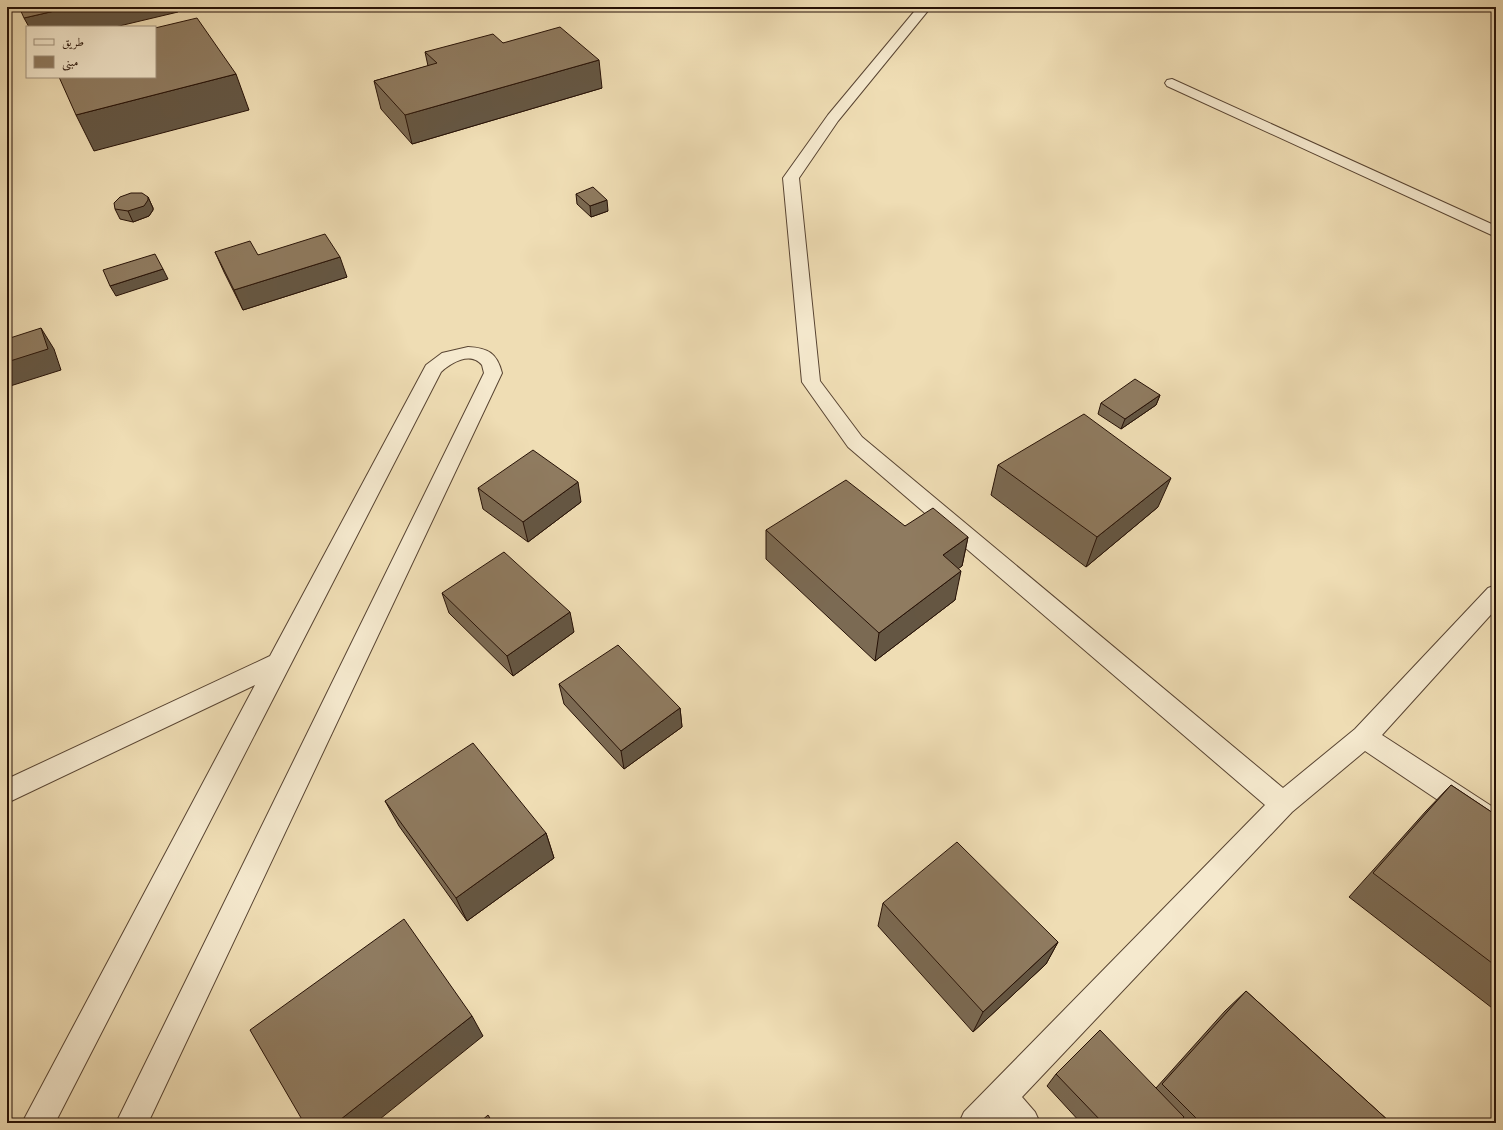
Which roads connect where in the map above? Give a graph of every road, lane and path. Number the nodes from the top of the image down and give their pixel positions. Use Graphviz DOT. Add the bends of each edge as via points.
graph roads {
  1 [pos="925,7"];
  2 [pos="1172,83"];
  3 [pos="1496,232"];
  4 [pos="1496,594"];
  5 [pos="279,663"];
  6 [pos="1364,737"];
  7 [pos="7,791"];
  8 [pos="1283,804"];
  9 [pos="1496,824"];
  10 [pos="1000,1097"];
  11 [pos="38,1123"];
  12 [pos="132,1123"];
  13 [pos="975,1123"];
  14 [pos="1024,1123"];
  1 -- 8 [label="street" via="833,118 791,178 811,382 855,442"];
  2 -- 3 [label="street"];
  4 -- 6 [label="street"];
  5 -- 7 [label="street"];
  5 -- 11 [label="street"];
  5 -- 12 [label="street" via="433,369 442,360 455,354 475,353 490,360 492,373"];
  6 -- 8 [label="street"];
  6 -- 9 [label="street"];
  8 -- 10 [label="street"];
  10 -- 13 [label="street"];
  10 -- 14 [label="street"];
}
